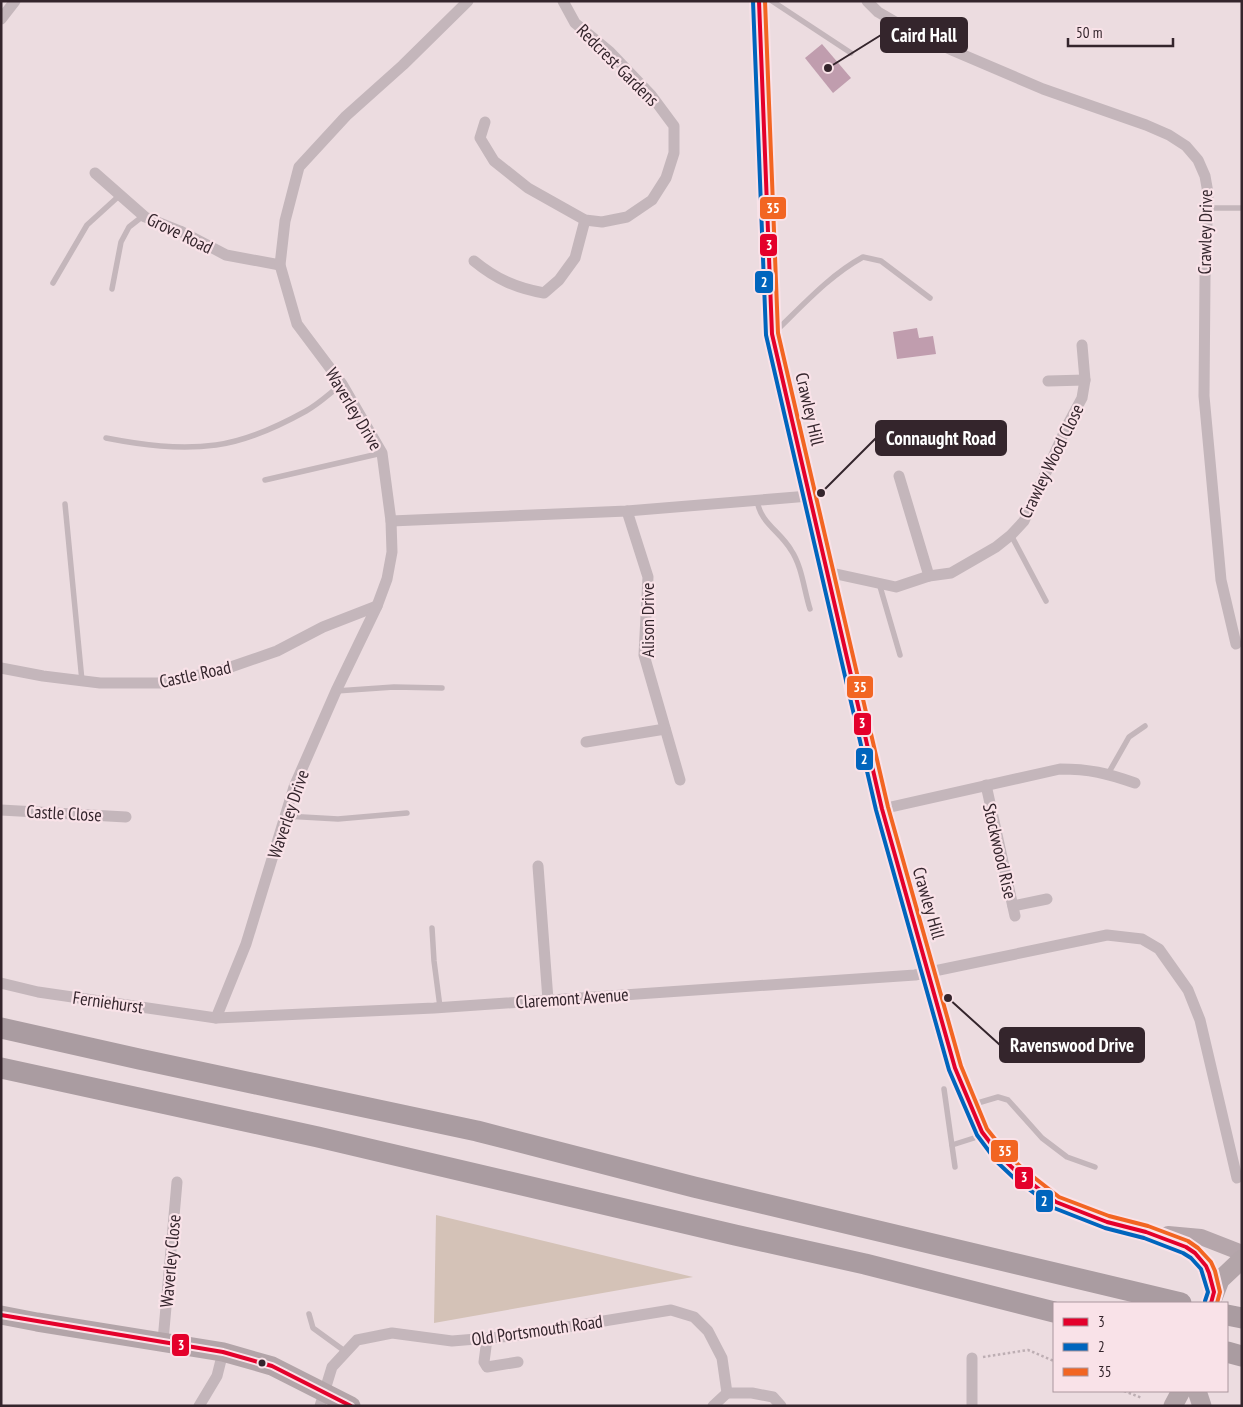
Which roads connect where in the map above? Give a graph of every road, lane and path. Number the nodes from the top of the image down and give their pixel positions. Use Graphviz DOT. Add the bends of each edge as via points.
graph roads {
  1 [pos="15,1"];
  2 [pos="468,1"];
  3 [pos="564,1"];
  4 [pos="759,1"];
  5 [pos="772,1"];
  6 [pos="867,1"];
  7 [pos="1,19"];
  8 [pos="851,53"];
  9 [pos="486,122"];
  10 [pos="95,173"];
  11 [pos="120,194"];
  12 [pos="1208,208"];
  13 [pos="1242,208"];
  14 [pos="143,216"];
  15 [pos="585,220"];
  16 [pos="474,261"];
  17 [pos="280,265"];
  18 [pos="53,283"];
  19 [pos="112,289"];
  20 [pos="930,298"];
  21 [pos="772,334"];
  22 [pos="1082,345"];
  23 [pos="1048,380"];
  24 [pos="1085,380"];
  25 [pos="342,384"];
  26 [pos="106,438"];
  27 [pos="382,453"];
  28 [pos="899,476"];
  29 [pos="265,480"];
  30 [pos="809,496"];
  31 [pos="757,500"];
  32 [pos="65,504"];
  33 [pos="627,511"];
  34 [pos="391,521"];
  35 [pos="1011,535"];
  36 [pos="827,572"];
  37 [pos="929,576"];
  38 [pos="879,583"];
  39 [pos="1046,601"];
  40 [pos="377,606"];
  41 [pos="810,609"];
  42 [pos="1236,644"];
  43 [pos="900,655"];
  44 [pos="1,668"];
  45 [pos="82,681"];
  46 [pos="442,688"];
  47 [pos="336,691"];
  48 [pos="1145,726"];
  49 [pos="665,729"];
  50 [pos="586,742"];
  51 [pos="1108,774"];
  52 [pos="680,780"];
  53 [pos="1135,783"];
  54 [pos="986,786"];
  55 [pos="882,809"];
  56 [pos="1,810"];
  57 [pos="407,813"];
  58 [pos="285,816"];
  59 [pos="126,817"];
  60 [pos="538,866"];
  61 [pos="1047,899"];
  62 [pos="432,928"];
  63 [pos="928,971"];
  64 [pos="1,983"];
  65 [pos="548,1000"];
  66 [pos="440,1007"];
  67 [pos="216,1018"];
  68 [pos="1,1028"];
  69 [pos="1,1068"];
  70 [pos="944,1089"];
  71 [pos="970,1105"];
  72 [pos="982,1132"];
  73 [pos="952,1145"];
  74 [pos="955,1167"];
  75 [pos="1095,1167"];
  76 [pos="1237,1178"];
  77 [pos="177,1182"];
  78 [pos="1146,1232"];
  79 [pos="1242,1253"];
  80 [pos="1242,1259"];
  81 [pos="1214,1290"];
  82 [pos="1177,1302"];
  83 [pos="1053,1312"];
  84 [pos="309,1314"];
  85 [pos="1,1315"];
  86 [pos="1228,1315"];
  87 [pos="1242,1318"];
  88 [pos="487,1339"];
  89 [pos="163,1341"];
  90 [pos="223,1352"];
  91 [pos="346,1352"];
  92 [pos="1228,1352"];
  93 [pos="1242,1356"];
  94 [pos="972,1358"];
  95 [pos="1053,1361"];
  96 [pos="518,1362"];
  97 [pos="1127,1392"];
  98 [pos="1180,1392"];
  99 [pos="1197,1392"];
  100 [pos="727,1394"];
  101 [pos="1142,1398"];
  102 [pos="322,1399"];
  103 [pos="199,1406"];
  104 [pos="351,1406"];
  105 [pos="714,1406"];
  106 [pos="780,1406"];
  107 [pos="972,1406"];
  108 [pos="1172,1406"];
  109 [pos="1202,1406"];
  1 -- 7 [label="street"];
  2 -- 17 [label="street, Waverley Drive" via="403,66 346,116 299,167 285,221"];
  3 -- 15 [label="street, Redcrest Gardens" via="575,23 610,52 651,95 674,126 674,153 666,178 652,200 627,217 602,222"];
  4 -- 21 [label="street, Crawley Hill"];
  5 -- 8 [label="lane"];
  6 -- 12 [label="street, Crawley Drive" via="893,21 954,51 1043,89 1169,135 1186,146 1198,160 1205,176"];
  9 -- 15 [label="street, Redcrest Gardens" via="480,138 494,161 528,188"];
  10 -- 11 [label="street, Grove Road"];
  11 -- 14 [label="street, Grove Road"];
  11 -- 18 [label="lane" via="87,225"];
  12 -- 13 [label="lane"];
  12 -- 42 [label="street, Crawley Drive" via="1204,396 1221,580"];
  14 -- 17 [label="street, Grove Road" via="180,231 226,256"];
  14 -- 19 [label="lane" via="129,227 121,242"];
  15 -- 16 [label="street" via="574,258 559,280 544,293 505,282"];
  17 -- 25 [label="street, Waverley Drive" via="296,324"];
  20 -- 21 [label="lane" via="881,261 864,257 848,265"];
  21 -- 30 [label="street, Crawley Hill"];
  22 -- 24 [label="street, Crawley Wood Close"];
  23 -- 24 [label="street, Crawley Wood Close"];
  24 -- 35 [label="street, Crawley Wood Close" via="1082,398 1024,521"];
  25 -- 26 [label="lane" via="307,410 248,437 217,445 139,444"];
  25 -- 27 [label="street, Waverley Drive"];
  27 -- 29 [label="lane"];
  27 -- 34 [label="street, Waverley Drive"];
  28 -- 37 [label="street"];
  30 -- 31 [label="street"];
  30 -- 36 [label="street, Crawley Hill"];
  31 -- 33 [label="street"];
  31 -- 41 [label="lane" via="759,513 792,551"];
  32 -- 45 [label="lane"];
  33 -- 34 [label="street"];
  33 -- 49 [label="street, Alison Drive" via="648,577 644,655"];
  34 -- 40 [label="street, Waverley Drive" via="392,552"];
  35 -- 37 [label="street, Crawley Wood Close" via="951,573"];
  35 -- 39 [label="lane"];
  36 -- 38 [label="street, Crawley Wood Close"];
  36 -- 55 [label="street, Crawley Hill"];
  37 -- 38 [label="street, Crawley Wood Close" via="896,587"];
  38 -- 43 [label="lane"];
  40 -- 45 [label="street, Castle Road" via="323,627 277,651 224,669 163,683"];
  40 -- 47 [label="street, Waverley Drive"];
  44 -- 45 [label="street, Castle Road"];
  46 -- 47 [label="lane"];
  47 -- 58 [label="street, Waverley Drive" via="294,787"];
  48 -- 51 [label="lane" via="1129,737"];
  49 -- 50 [label="street"];
  49 -- 52 [label="street, Alison Drive"];
  51 -- 53 [label="street, Stockwood Rise"];
  51 -- 54 [label="street, Stockwood Rise" via="1060,769"];
  54 -- 55 [label="street, Stockwood Rise"];
  54 -- 61 [label="street, Stockwood Rise" via="1014,911"];
  55 -- 63 [label="street, Crawley Hill"];
  56 -- 59 [label="street, Castle Close"];
  57 -- 58 [label="lane" via="338,819"];
  58 -- 67 [label="street, Waverley Drive" via="246,944"];
  60 -- 65 [label="street"];
  62 -- 66 [label="lane"];
  63 -- 65 [label="street, Claremont Avenue" via="905,976"];
  63 -- 71 [label="street, Crawley Hill" via="955,1068"];
  63 -- 76 [label="street, Claremont Avenue" via="1107,935 1142,939 1159,949 1188,990 1200,1020"];
  64 -- 67 [label="street, Ferniehurst" via="38,992"];
  65 -- 66 [label="street, Claremont Avenue"];
  66 -- 67 [label="street, Claremont Avenue"];
  68 -- 82 [label="highway" via="477,1131 694,1187"];
  69 -- 83 [label="highway" via="318,1137 866,1264"];
  70 -- 73 [label="lane"];
  71 -- 72 [label="street, Crawley Hill"];
  71 -- 75 [label="lane" via="998,1097 1008,1100 1042,1138 1067,1157"];
  72 -- 73 [label="lane"];
  72 -- 78 [label="street, Crawley Hill" via="1002,1158 1056,1202 1107,1222"];
  73 -- 74 [label="lane"];
  77 -- 89 [label="street, Waverley Close"];
  78 -- 79 [label="street, Crawley Hill" via="1201,1238"];
  78 -- 81 [label="street, Crawley Hill" via="1195,1253 1206,1266"];
  80 -- 81 [label="main road"];
  84 -- 91 [label="lane" via="313,1328"];
  85 -- 89 [label="main road"];
  86 -- 87 [label="highway"];
  88 -- 91 [label="street, Old Portsmouth Road" via="452,1341 392,1333 357,1340"];
  88 -- 96 [label="street" via="484,1362 487,1367"];
  88 -- 100 [label="street, Old Portsmouth Road" via="670,1310 694,1317 708,1331 722,1358"];
  89 -- 90 [label="main road"];
  90 -- 102 [label="main road" via="272,1366"];
  90 -- 103 [label="street" via="217,1376"];
  91 -- 102 [label="street, Old Portsmouth Road" via="332,1367"];
  92 -- 93 [label="highway"];
  94 -- 95 [label="path" via="1028,1350"];
  94 -- 107 [label="street"];
  97 -- 101 [label="path"];
  98 -- 108 [label="main road"];
  99 -- 109 [label="main road"];
  100 -- 105 [label="street"];
  100 -- 106 [label="street" via="773,1396"];
  102 -- 104 [label="main road"];
}
